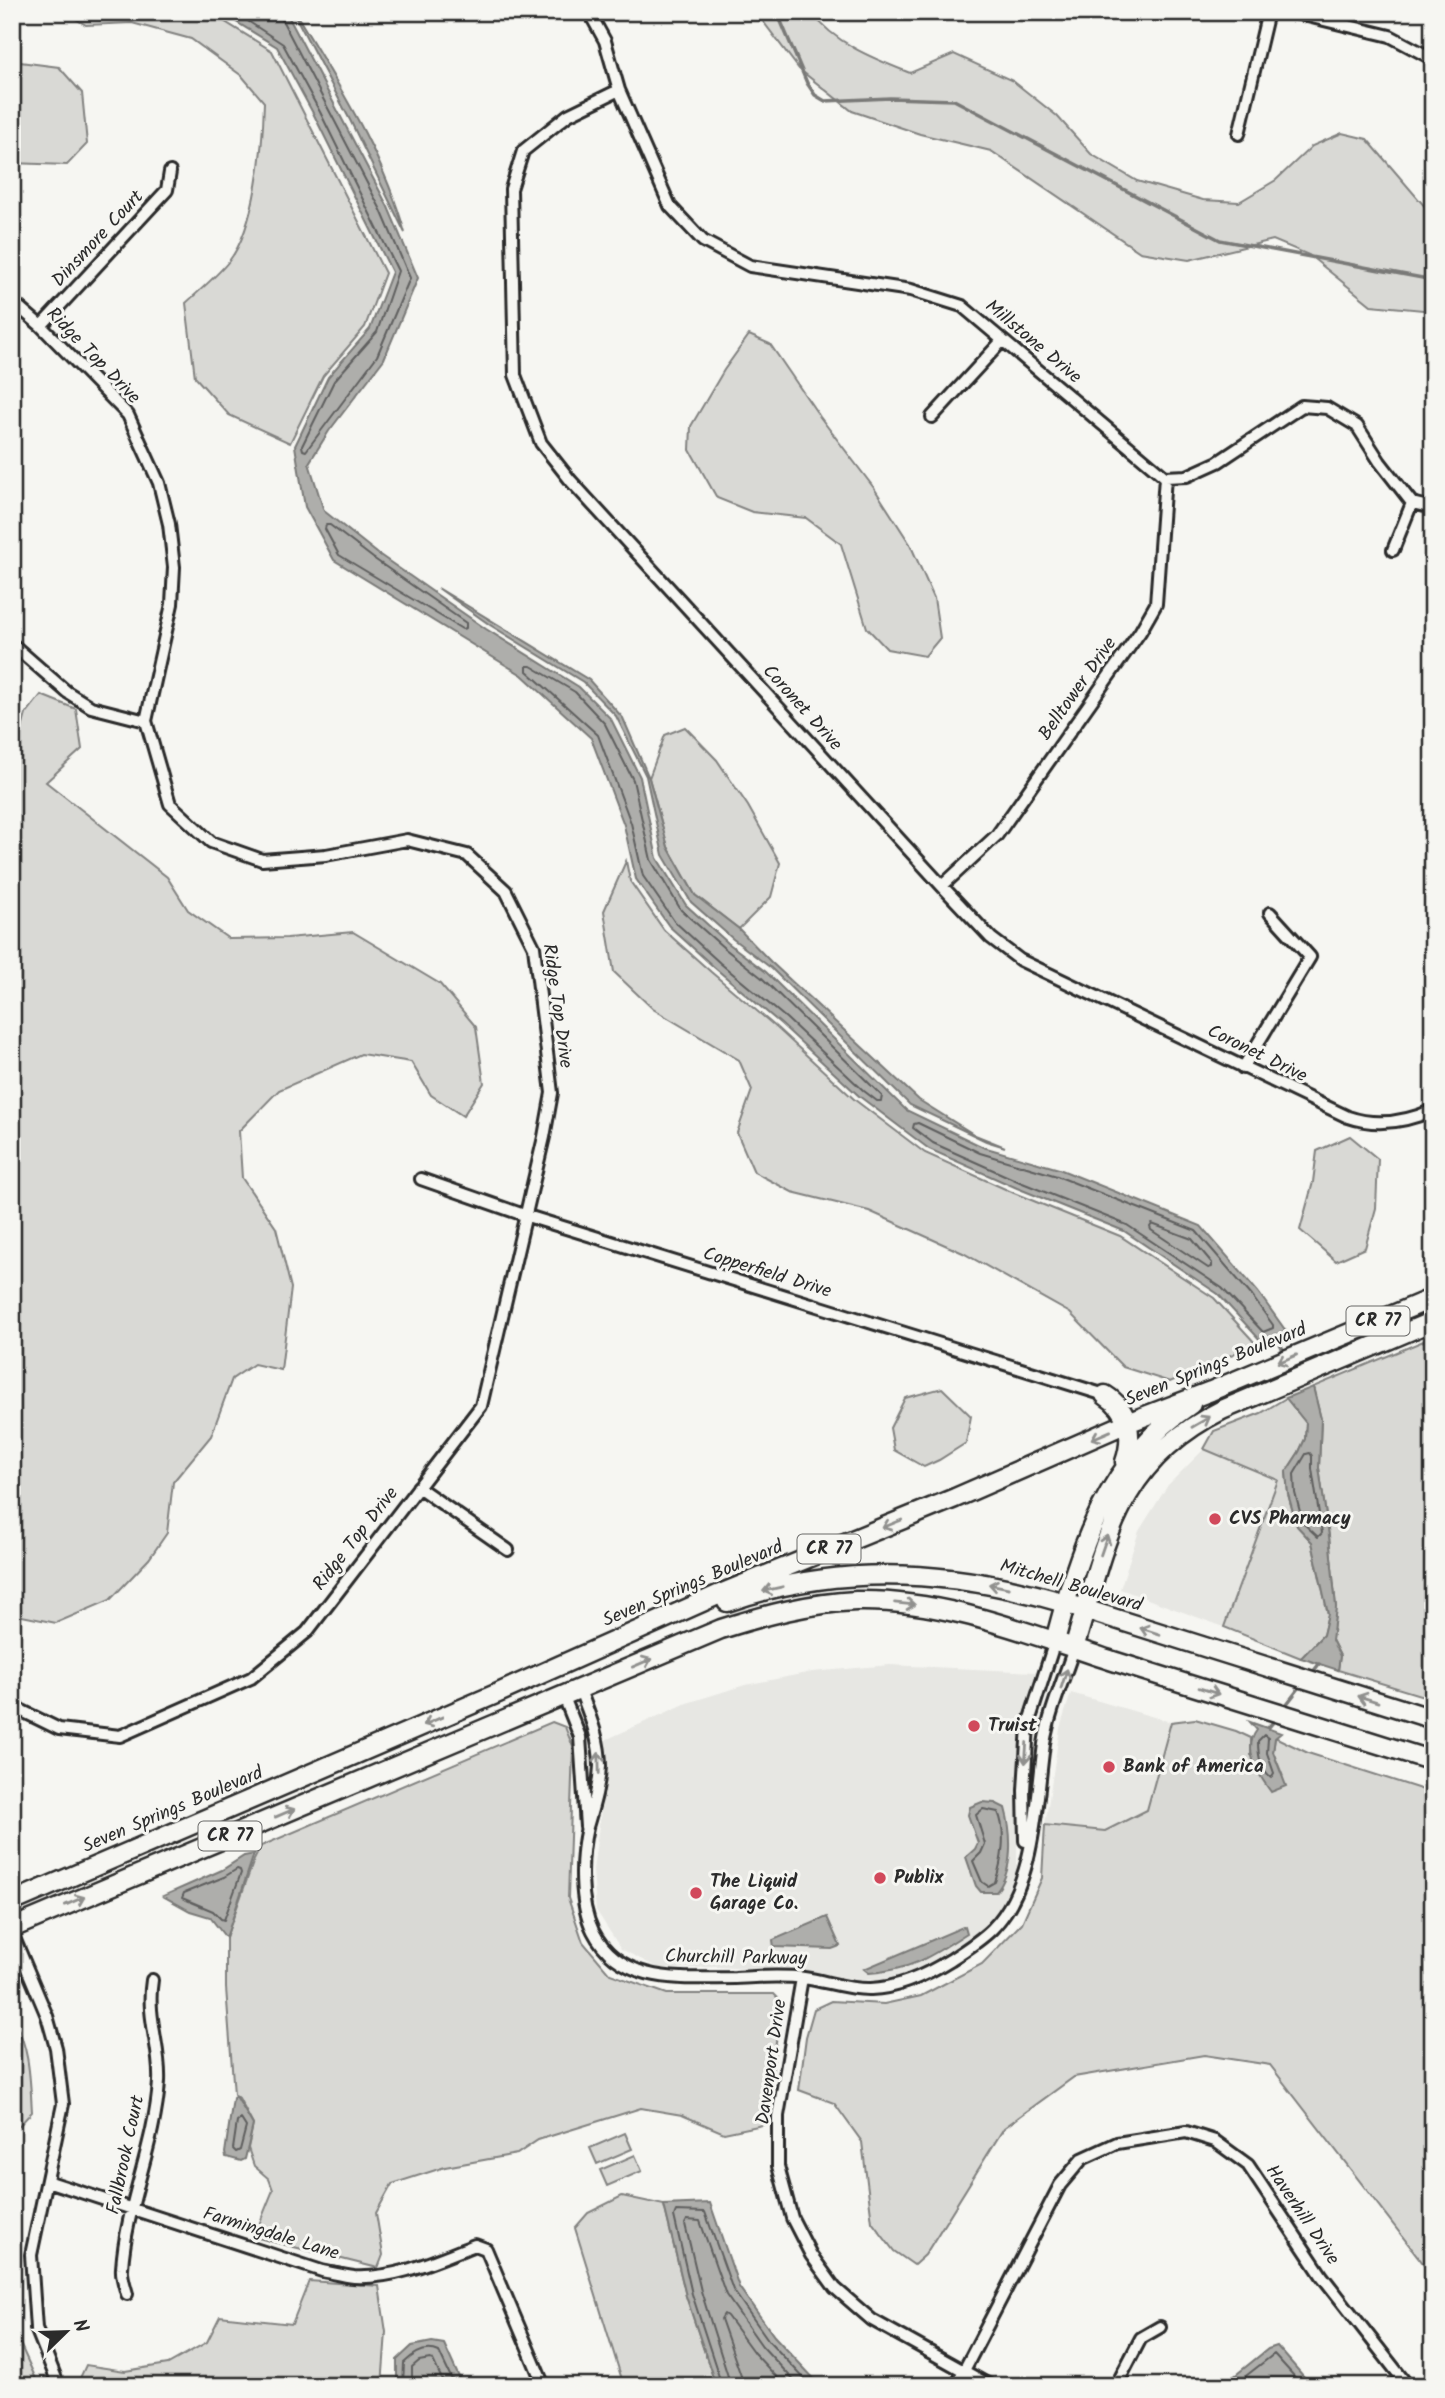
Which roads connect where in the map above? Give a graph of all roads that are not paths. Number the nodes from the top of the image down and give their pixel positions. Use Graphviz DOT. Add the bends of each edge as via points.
graph roads {
  1 [pos="589,12"];
  2 [pos="1268,12"];
  3 [pos="1292,12"];
  4 [pos="1433,59"];
  5 [pos="619,90"];
  6 [pos="1239,134"];
  7 [pos="170,172"];
  8 [pos="12,301"];
  9 [pos="41,326"];
  10 [pos="1002,341"];
  11 [pos="932,417"];
  12 [pos="1165,477"];
  13 [pos="1412,503"];
  14 [pos="1433,508"];
  15 [pos="1393,550"];
  16 [pos="12,644"];
  17 [pos="146,721"];
  18 [pos="942,886"];
  19 [pos="1270,914"];
  20 [pos="1243,1068"];
  21 [pos="1433,1110"];
  22 [pos="421,1179"];
  23 [pos="524,1215"];
  24 [pos="1433,1298"];
  25 [pos="1433,1321"];
  26 [pos="1212,1391"];
  27 [pos="1105,1395"];
  28 [pos="1164,1408"];
  29 [pos="1127,1423"];
  30 [pos="1123,1469"];
  31 [pos="418,1487"];
  32 [pos="508,1550"];
  33 [pos="1065,1603"];
  34 [pos="1086,1610"];
  35 [pos="1055,1641"];
  36 [pos="1074,1648"];
  37 [pos="496,1693"];
  38 [pos="572,1693"];
  39 [pos="12,1706"];
  40 [pos="1433,1719"];
  41 [pos="1433,1761"];
  42 [pos="587,1829"];
  43 [pos="1026,1865"];
  44 [pos="12,1902"];
  45 [pos="12,1928"];
  46 [pos="12,1933"];
  47 [pos="802,1978"];
  48 [pos="152,1980"];
  49 [pos="47,2181"];
  50 [pos="132,2209"];
  51 [pos="127,2294"];
  52 [pos="1160,2326"];
  53 [pos="963,2372"];
  54 [pos="59,2386"];
  55 [pos="544,2386"];
  56 [pos="956,2386"];
  57 [pos="991,2386"];
  58 [pos="1116,2386"];
  59 [pos="1408,2386"];
  1 -- 5 [label="street, Millstone Drive" via="605,41"];
  2 -- 6 [label="street"];
  3 -- 4 [label="street" via="1390,36"];
  5 -- 10 [label="street, Millstone Drive" via="670,206 703,241 750,266 911,290 962,306"];
  5 -- 18 [label="street, Coronet Drive" via="568,115 523,151 511,189 516,375 541,443"];
  7 -- 9 [label="street, Dinsmore Court" via="167,190"];
  8 -- 9 [label="street, Ridge Top Drive"];
  9 -- 17 [label="street, Ridge Top Drive" via="128,415 159,483 174,567 172,604"];
  10 -- 11 [label="street"];
  10 -- 12 [label="street, Millstone Drive"];
  12 -- 13 [label="street" via="1186,476 1218,462 1302,406 1327,408 1357,426"];
  12 -- 18 [label="street, Belltower Drive" via="1156,604 997,835"];
  13 -- 14 [label="street"];
  13 -- 15 [label="street"];
  16 -- 17 [label="street" via="91,707"];
  17 -- 23 [label="street, Ridge Top Drive" via="170,804 211,842 262,860 326,855 408,840 467,855 506,891 534,947 552,1093"];
  18 -- 20 [label="street, Coronet Drive" via="991,938 1020,960"];
  19 -- 20 [label="street" via="1310,957"];
  20 -- 21 [label="street, Coronet Drive" via="1359,1121 1398,1121"];
  22 -- 23 [label="street, Copperfield Drive"];
  23 -- 27 [label="street, Copperfield Drive"];
  23 -- 31 [label="street, Ridge Top Drive" via="481,1406"];
  24 -- 26 [label="main road, Seven Springs Boulevard / CR 77, one-way"];
  34 -- 25 [label="main road, CR 77, one-way" via="1122,1503 1136,1479 1178,1436 1206,1418"];
  26 -- 28 [label="main road, Seven Springs Boulevard / CR 77"];
  26 -- 30 [label="main road, Churchill Parkway" via="1154,1434"];
  27 -- 28 [label="main road"];
  27 -- 29 [label="main road" via="1118,1405"];
  28 -- 29 [label="main road, Seven Springs Boulevard / CR 77"];
  29 -- 30 [label="main road" via="1130,1441"];
  29 -- 37 [label="main road, Seven Springs Boulevard / CR 77, one-way"];
  30 -- 33 [label="main road, Churchill Parkway" via="1091,1528"];
  31 -- 32 [label="street"];
  31 -- 39 [label="street, Ridge Top Drive" via="307,1632 251,1678 120,1736 59,1729"];
  33 -- 34 [label="main road, Mitchell Boulevard"];
  33 -- 35 [label="main road, Churchill Parkway"];
  33 -- 37 [label="main road, Mitchell Boulevard, one-way" via="935,1576 878,1574 816,1580 699,1611"];
  34 -- 36 [label="main road, Churchill Parkway / CR 77"];
  40 -- 34 [label="main road, Mitchell Boulevard, one-way"];
  35 -- 36 [label="main road, CR 77"];
  38 -- 35 [label="main road, CR 77, one-way" via="721,1629 807,1606 900,1603 1000,1622"];
  35 -- 43 [label="street, Churchill Parkway, one-way" via="1028,1724"];
  36 -- 41 [label="main road, one-way"];
  43 -- 36 [label="street, Churchill Parkway, one-way" via="1045,1741"];
  37 -- 44 [label="main road, Seven Springs Boulevard / CR 77, one-way"];
  38 -- 42 [label="street, Churchill Parkway"];
  42 -- 38 [label="street, Churchill Parkway, one-way" via="600,1763 596,1731"];
  45 -- 38 [label="main road, CR 77, one-way"];
  42 -- 47 [label="street, Churchill Parkway" via="582,1893 586,1913 594,1933 622,1962 656,1977"];
  43 -- 47 [label="street, Churchill Parkway" via="1010,1906 993,1928 917,1978 870,1989"];
  46 -- 49 [label="street" via="56,2048 63,2104"];
  47 -- 53 [label="street, Davenport Drive" via="778,2116 778,2166 792,2217 835,2288 872,2320"];
  48 -- 50 [label="street, Fallbrook Court" via="149,2000 159,2078 157,2105"];
  49 -- 50 [label="street, Farmingdale Lane"];
  49 -- 54 [label="street" via="31,2255 32,2297 36,2328"];
  50 -- 51 [label="street, Fallbrook Court" via="121,2270"];
  50 -- 55 [label="street, Farmingdale Lane" via="322,2271 354,2277 390,2275 475,2245 486,2249"];
  52 -- 58 [label="street" via="1141,2338"];
  53 -- 56 [label="street, Haverhill Drive"];
  53 -- 57 [label="street, Davenport Drive"];
  53 -- 59 [label="street, Haverhill Drive" via="1060,2185 1082,2159 1117,2143 1186,2132 1215,2141 1248,2165 1322,2276"];
}
